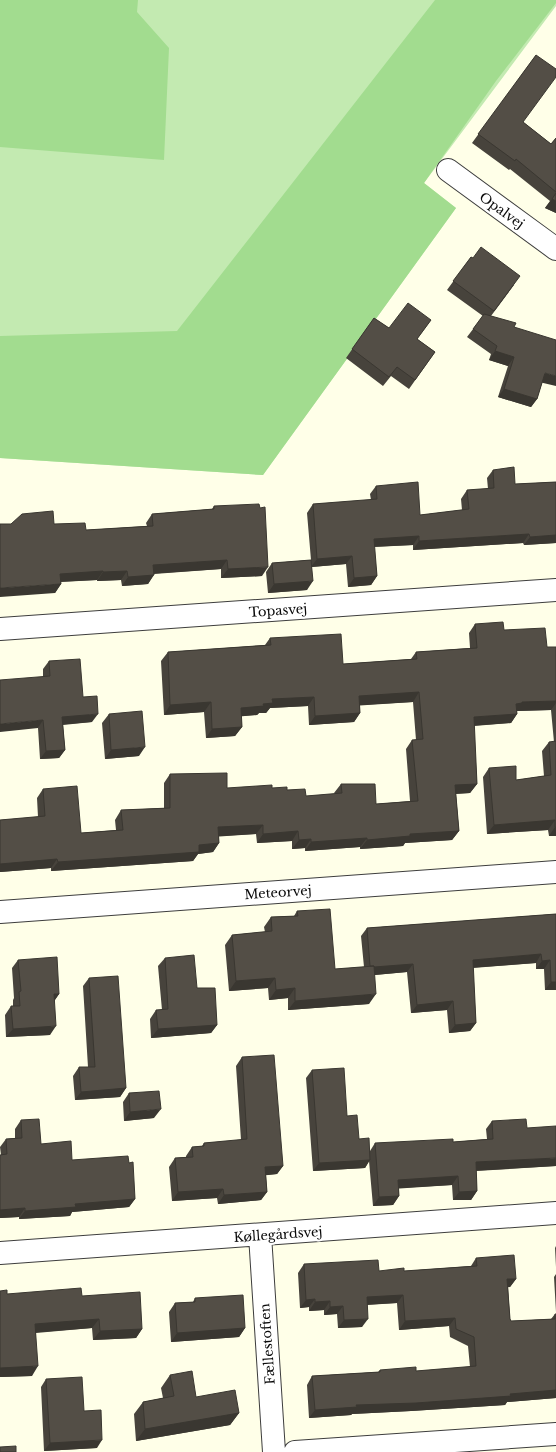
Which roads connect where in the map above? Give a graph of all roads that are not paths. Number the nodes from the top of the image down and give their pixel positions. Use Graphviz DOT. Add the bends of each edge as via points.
graph roads {
  1 [pos="448,170"];
  2 [pos="556,249"];
  3 [pos="556,590"];
  4 [pos="0,629"];
  5 [pos="556,872"];
  6 [pos="0,912"];
  7 [pos="556,1213"];
  8 [pos="260,1235"];
  9 [pos="0,1253"];
  10 [pos="556,1434"];
  11 [pos="274,1452"];
  12 [pos="295,1452"];
  1 -- 2 [label="street, Opalvej"];
  3 -- 4 [label="street, Topasvej"];
  5 -- 6 [label="street, Meteorvej"];
  7 -- 8 [label="street, Køllegårdsvej"];
  8 -- 9 [label="street, Køllegårdsvej"];
  8 -- 11 [label="street, Fællestoften"];
  10 -- 12 [label="street"];
}
